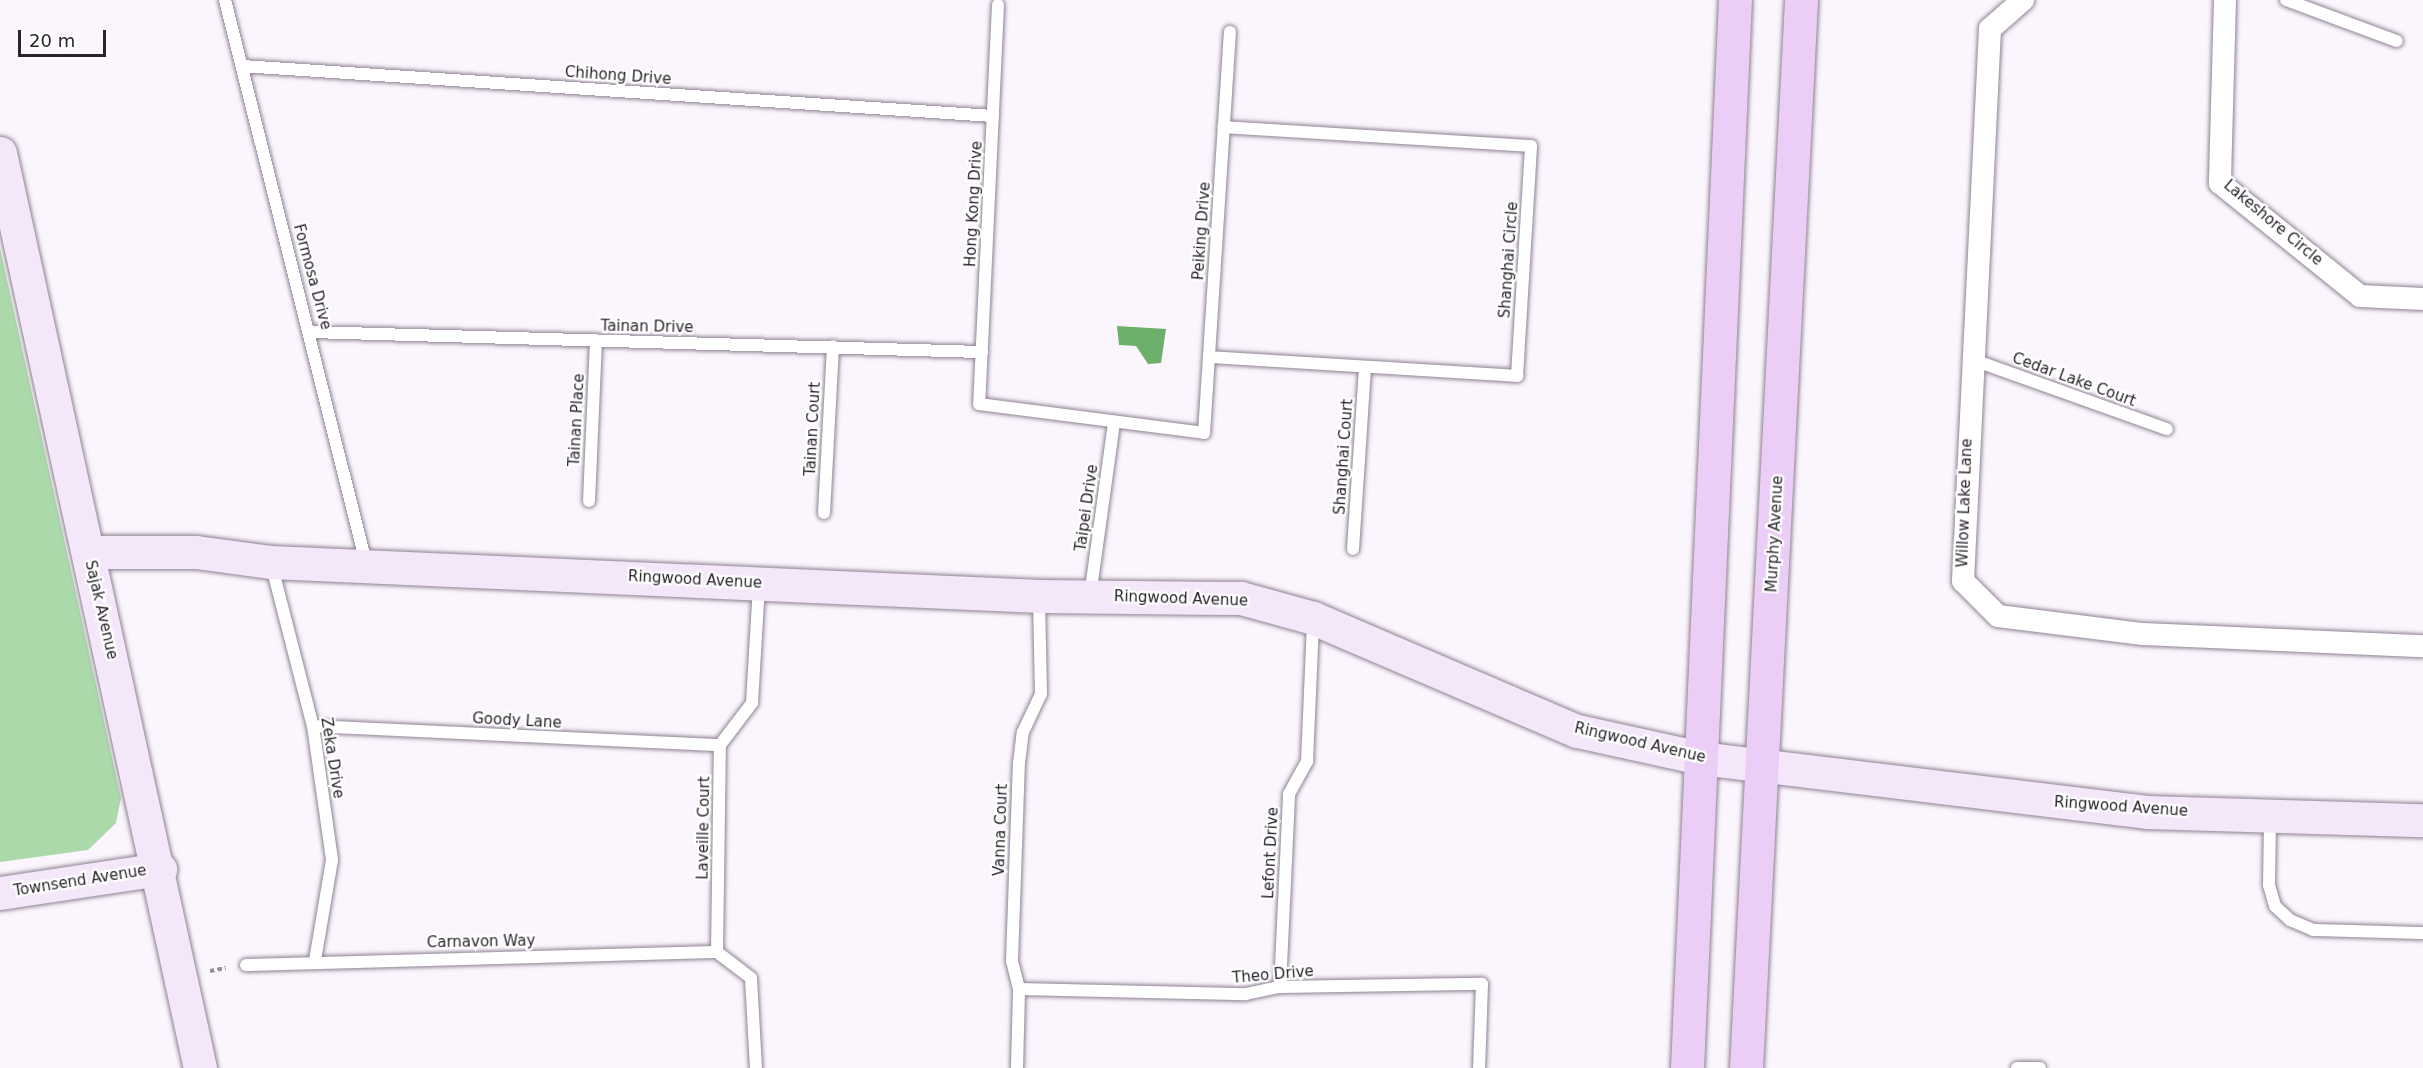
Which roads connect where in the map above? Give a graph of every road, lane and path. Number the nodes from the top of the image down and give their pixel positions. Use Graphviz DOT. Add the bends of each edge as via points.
graph roads {
  1 [pos="225,0"];
  2 [pos="1735,0"];
  3 [pos="1801,0"];
  4 [pos="2023,0"];
  5 [pos="2225,0"];
  6 [pos="2286,0"];
  7 [pos="998,5"];
  8 [pos="1230,32"];
  9 [pos="2397,41"];
  10 [pos="242,66"];
  11 [pos="993,116"];
  12 [pos="1224,127"];
  13 [pos="0,153"];
  14 [pos="2423,299"];
  15 [pos="311,332"];
  16 [pos="596,340"];
  17 [pos="833,346"];
  18 [pos="982,352"];
  19 [pos="1209,357"];
  20 [pos="1971,359"];
  21 [pos="1365,367"];
  22 [pos="1114,422"];
  23 [pos="2167,429"];
  24 [pos="589,501"];
  25 [pos="824,513"];
  26 [pos="1353,549"];
  27 [pos="88,552"];
  28 [pos="271,562"];
  29 [pos="366,563"];
  30 [pos="759,584"];
  31 [pos="1040,596"];
  32 [pos="1090,597"];
  33 [pos="1313,618"];
  34 [pos="2423,646"];
  35 [pos="313,726"];
  36 [pos="720,745"];
  37 [pos="1701,758"];
  38 [pos="1762,765"];
  39 [pos="2270,816"];
  40 [pos="2423,820"];
  41 [pos="160,869"];
  42 [pos="0,893"];
  43 [pos="2423,933"];
  44 [pos="717,952"];
  45 [pos="315,961"];
  46 [pos="246,965"];
  47 [pos="1280,987"];
  48 [pos="1019,989"];
  49 [pos="200,1068"];
  50 [pos="756,1068"];
  51 [pos="1017,1068"];
  52 [pos="1479,1068"];
  53 [pos="1687,1068"];
  54 [pos="1746,1068"];
  55 [pos="2017,1068"];
  56 [pos="2040,1068"];
  1 -- 10 [label="lane, Formosa Drive"];
  2 -- 37 [label="main road"];
  3 -- 38 [label="main road, Murphy Avenue"];
  4 -- 20 [label="street, Willow Lake Lane" via="1990,29"];
  5 -- 14 [label="street, Lakeshore Circle" via="2220,183 2360,296"];
  6 -- 9 [label="lane"];
  7 -- 11 [label="lane, Hong Kong Drive"];
  8 -- 12 [label="lane, Peiking Drive"];
  10 -- 11 [label="lane, Chihong Drive"];
  10 -- 15 [label="lane, Formosa Drive"];
  11 -- 18 [label="lane, Hong Kong Drive"];
  12 -- 19 [label="lane, Peiking Drive"];
  12 -- 21 [label="lane, Shanghai Circle" via="1531,146 1517,376"];
  13 -- 27 [label="street, Sajak Avenue"];
  15 -- 16 [label="lane, Tainan Drive"];
  15 -- 29 [label="lane, Formosa Drive"];
  16 -- 17 [label="lane, Tainan Drive"];
  16 -- 24 [label="lane, Tainan Place"];
  17 -- 18 [label="lane, Tainan Drive"];
  17 -- 25 [label="lane, Tainan Court"];
  18 -- 22 [label="lane, Hong Kong Drive" via="979,405"];
  19 -- 21 [label="lane, Shanghai Circle"];
  19 -- 22 [label="lane, Peiking Drive" via="1204,433"];
  20 -- 23 [label="lane, Cedar Lake Court"];
  20 -- 34 [label="street, Willow Lake Lane" via="1962,581 1998,616 2143,634"];
  21 -- 26 [label="lane, Shanghai Court"];
  22 -- 32 [label="lane, Taipei Drive"];
  27 -- 28 [label="street, Ringwood Avenue" via="196,552"];
  27 -- 41 [label="street, Sajak Avenue"];
  28 -- 29 [label="street, Ringwood Avenue"];
  28 -- 35 [label="lane, Zeka Drive"];
  29 -- 30 [label="street, Ringwood Avenue"];
  30 -- 31 [label="street, Ringwood Avenue"];
  30 -- 36 [label="lane" via="752,703"];
  31 -- 32 [label="street, Ringwood Avenue"];
  31 -- 48 [label="lane, Vanna Court" via="1041,694 1023,732 1019,764 1012,961"];
  32 -- 33 [label="street, Ringwood Avenue" via="1241,598"];
  33 -- 37 [label="street, Ringwood Avenue" via="1577,731"];
  33 -- 47 [label="lane, Lefont Drive" via="1307,761 1289,794"];
  35 -- 36 [label="lane, Goody Lane"];
  35 -- 45 [label="lane, Zeka Drive" via="332,860"];
  36 -- 44 [label="lane, Laveille Court"];
  37 -- 38 [label="street, Ringwood Avenue"];
  37 -- 53 [label="main road"];
  38 -- 39 [label="street, Ringwood Avenue" via="2136,811"];
  38 -- 54 [label="main road, Murphy Avenue"];
  39 -- 40 [label="street, Ringwood Avenue"];
  39 -- 43 [label="lane" via="2269,885 2275,906 2290,920 2313,930"];
  41 -- 42 [label="street, Townsend Avenue"];
  41 -- 49 [label="street, Sajak Avenue"];
  44 -- 45 [label="lane, Carnavon Way"];
  44 -- 50 [label="lane" via="751,978"];
  45 -- 46 [label="lane, Carnavon Way"];
  47 -- 48 [label="lane, Theo Drive" via="1246,994"];
  47 -- 52 [label="lane, Theo Drive" via="1482,984"];
  48 -- 51 [label="lane, Vanna Court"];
  55 -- 56 [label="lane"];
}
